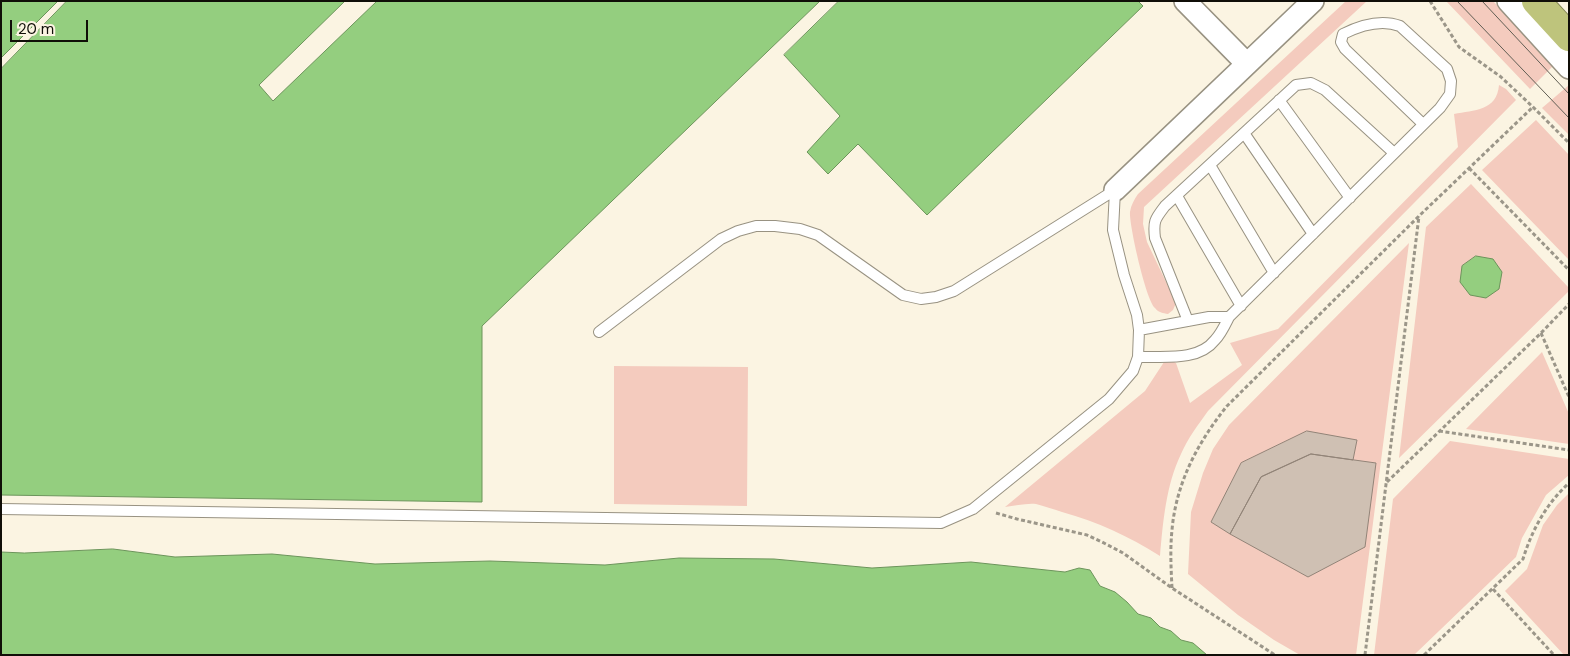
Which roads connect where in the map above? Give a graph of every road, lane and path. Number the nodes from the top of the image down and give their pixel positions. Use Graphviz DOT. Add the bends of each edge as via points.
graph roads {
  1 [pos="1185,1"];
  2 [pos="1312,1"];
  3 [pos="1430,1"];
  4 [pos="1508,1"];
  5 [pos="1536,1"];
  6 [pos="1569,37"];
  7 [pos="1247,64"];
  8 [pos="1569,68"];
  9 [pos="1279,100"];
  10 [pos="1534,107"];
  11 [pos="1423,124"];
  12 [pos="1244,133"];
  13 [pos="1569,143"];
  14 [pos="1394,153"];
  15 [pos="1210,165"];
  16 [pos="1469,168"];
  17 [pos="1115,190"];
  18 [pos="1177,196"];
  19 [pos="1350,198"];
  20 [pos="1419,216"];
  21 [pos="1313,234"];
  22 [pos="1569,270"];
  23 [pos="1274,273"];
  24 [pos="1569,304"];
  25 [pos="1241,306"];
  26 [pos="1229,317"];
  27 [pos="1188,320"];
  28 [pos="1139,330"];
  29 [pos="599,332"];
  30 [pos="1541,333"];
  31 [pos="1138,357"];
  32 [pos="1569,397"];
  33 [pos="1439,432"];
  34 [pos="1569,450"];
  35 [pos="1387,482"];
  36 [pos="1569,483"];
  37 [pos="1,509"];
  38 [pos="1017,519"];
  39 [pos="1172,588"];
  40 [pos="1493,589"];
  41 [pos="1275,655"];
  42 [pos="1365,655"];
  43 [pos="1424,655"];
  44 [pos="1554,655"];
  1 -- 7 [label="street"];
  2 -- 7 [label="street"];
  3 -- 10 [label="path" via="1459,47 1501,77"];
  4 -- 8 [label="street"];
  5 -- 6 [label="highway"];
  7 -- 17 [label="street"];
  9 -- 12 [label="lane"];
  9 -- 14 [label="lane" via="1296,85 1311,83 1325,90"];
  9 -- 19 [label="lane"];
  10 -- 13 [label="path"];
  10 -- 16 [label="path"];
  11 -- 11 [label="lane" via="1450,94 1451,81 1447,69 1400,26 1392,23 1359,26 1343,34 1341,42 1344,49"];
  11 -- 14 [label="lane"];
  12 -- 15 [label="lane"];
  12 -- 21 [label="lane"];
  14 -- 19 [label="lane"];
  15 -- 18 [label="lane"];
  15 -- 23 [label="lane"];
  16 -- 20 [label="path"];
  16 -- 22 [label="path"];
  17 -- 28 [label="lane" via="1113,230"];
  17 -- 29 [label="lane" via="954,291 921,299 903,295 818,235 800,229 756,226 720,239"];
  18 -- 25 [label="lane"];
  18 -- 27 [label="lane" via="1154,219 1154,238"];
  19 -- 21 [label="lane"];
  20 -- 35 [label="path"];
  20 -- 39 [label="path" via="1227,406 1208,431 1193,457 1178,499 1172,529"];
  21 -- 23 [label="lane"];
  23 -- 25 [label="lane"];
  24 -- 30 [label="path"];
  25 -- 26 [label="lane"];
  26 -- 27 [label="lane"];
  26 -- 31 [label="lane" via="1215,341 1205,350 1188,356"];
  27 -- 28 [label="lane"];
  28 -- 31 [label="lane"];
  30 -- 32 [label="path"];
  30 -- 33 [label="path"];
  31 -- 37 [label="lane" via="1133,371 1109,399 973,509 941,523"];
  33 -- 34 [label="path"];
  33 -- 35 [label="path"];
  35 -- 42 [label="path"];
  36 -- 40 [label="path" via="1538,522 1523,560"];
  38 -- 39 [label="path" via="1094,538"];
  39 -- 41 [label="path"];
  40 -- 43 [label="path"];
  40 -- 44 [label="path"];
}
